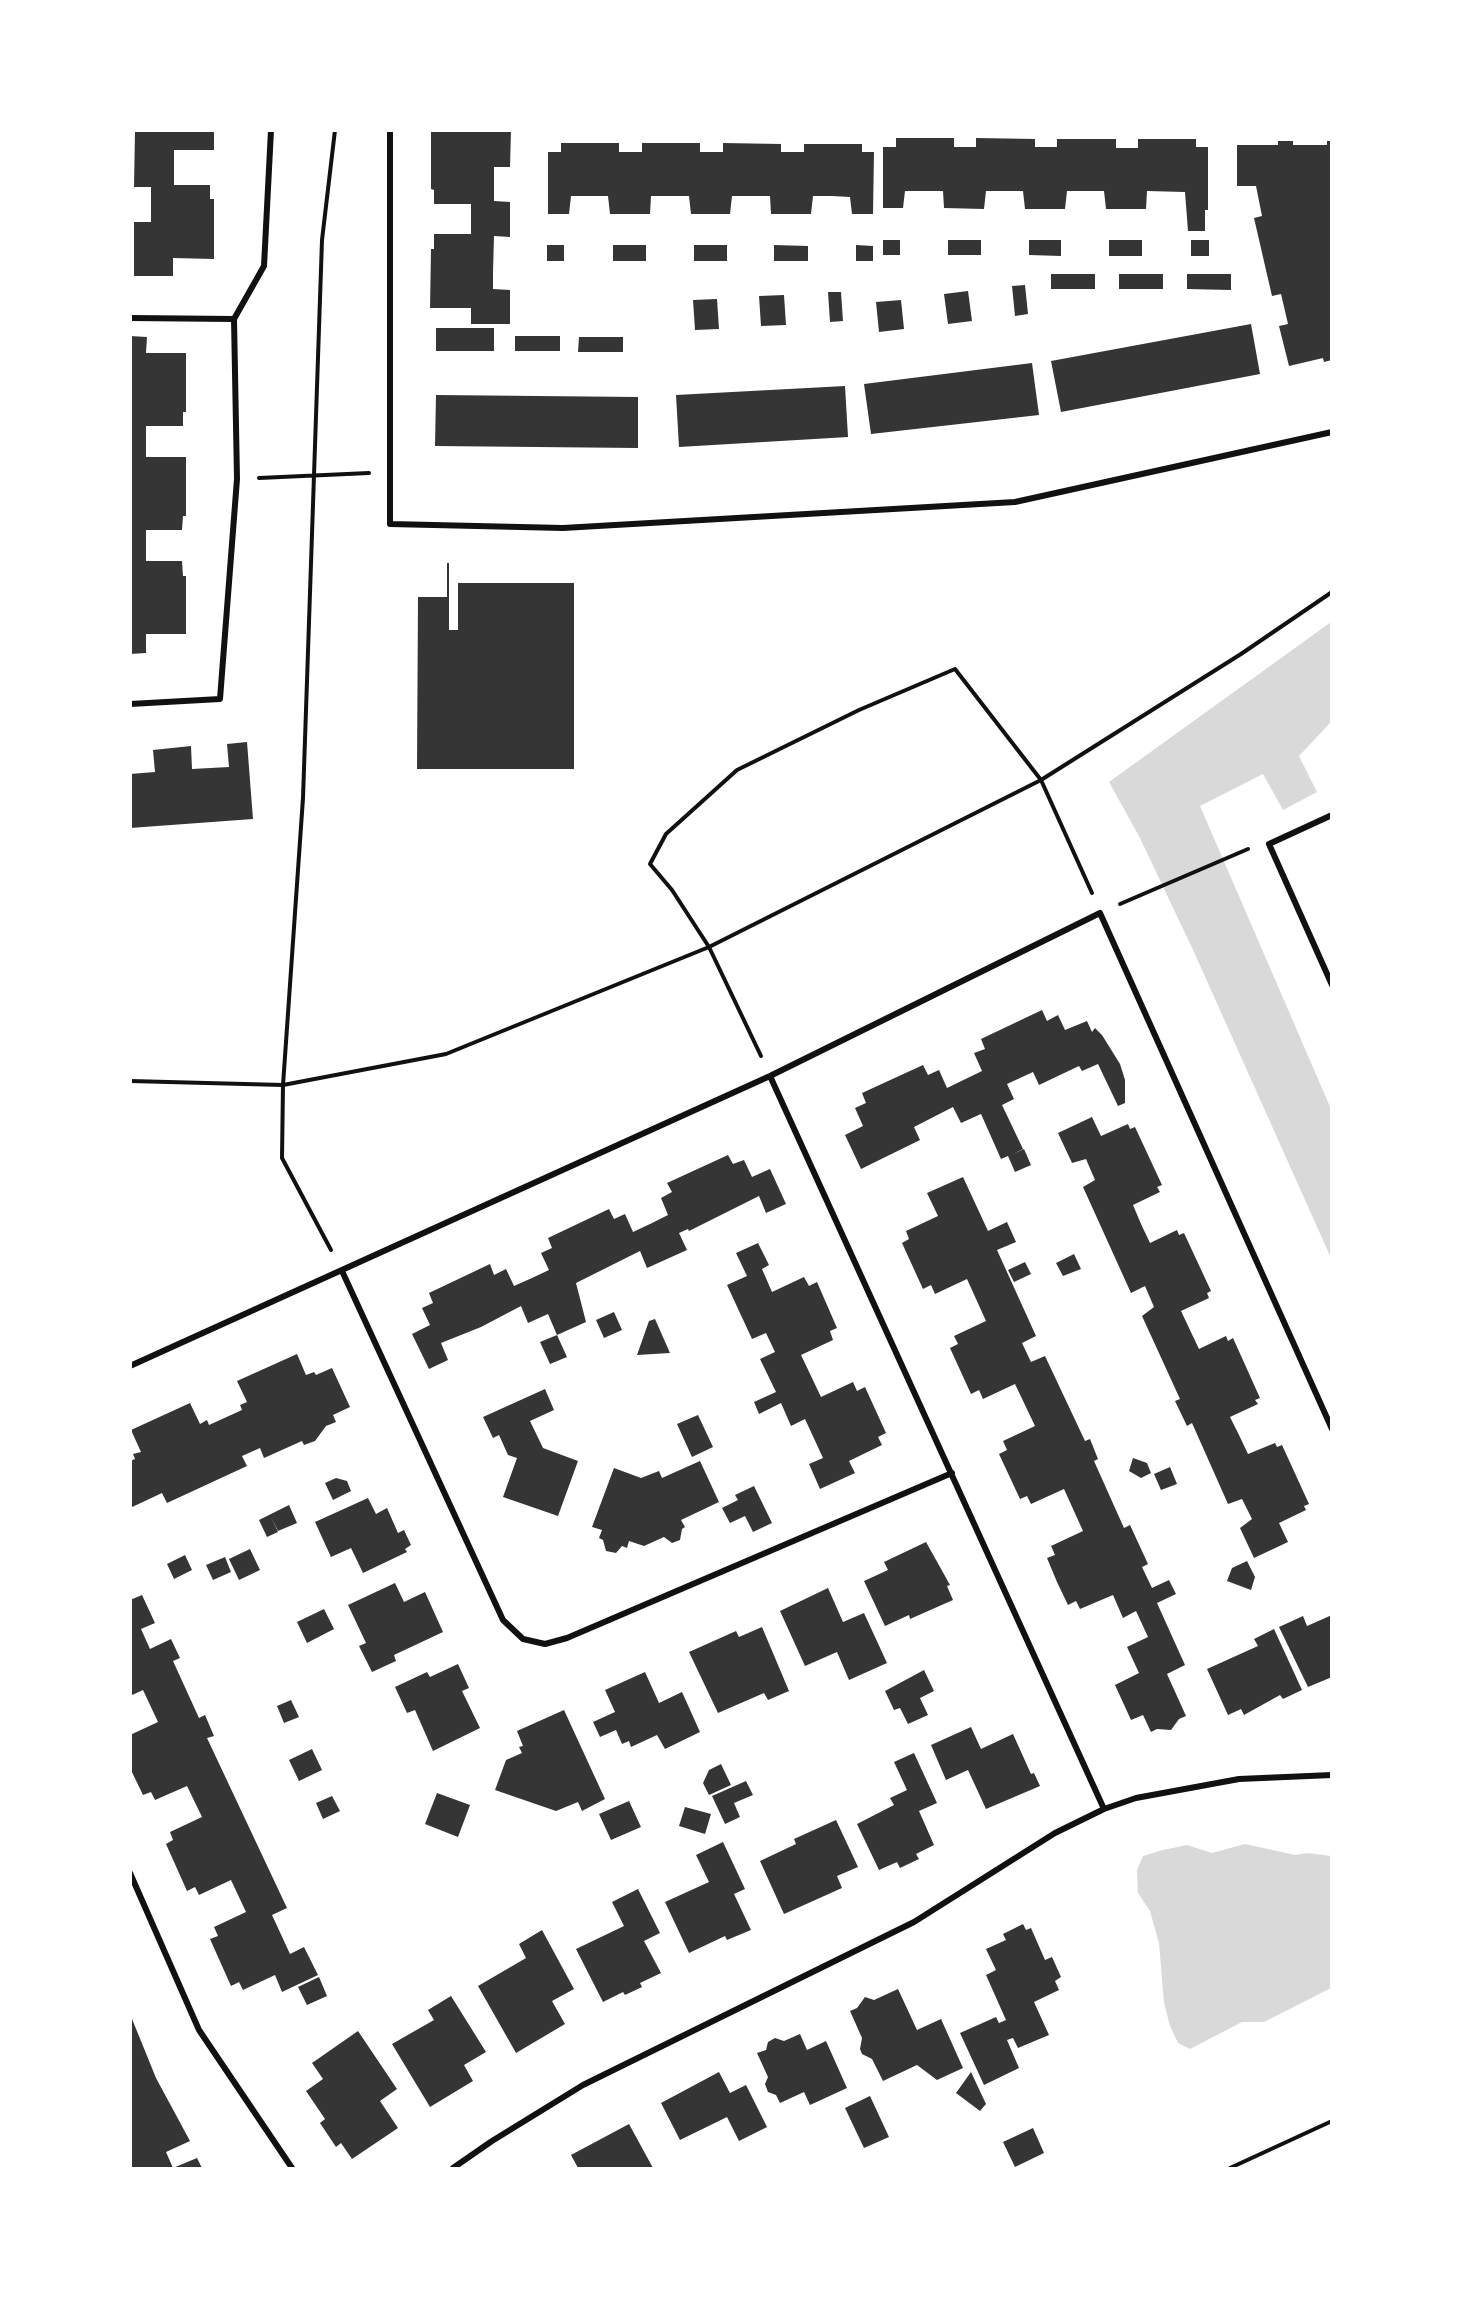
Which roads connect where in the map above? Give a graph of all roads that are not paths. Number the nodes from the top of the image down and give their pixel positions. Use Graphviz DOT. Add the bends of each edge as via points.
graph roads {
  1 [pos="271,130"];
  2 [pos="390,130"];
  3 [pos="130,318"];
  4 [pos="234,319"];
  5 [pos="1332,432"];
  6 [pos="130,704"];
  7 [pos="1332,815"];
  8 [pos="1332,985"];
  9 [pos="770,1076"];
  10 [pos="342,1271"];
  11 [pos="130,1366"];
  12 [pos="1332,1429"];
  13 [pos="952,1473"];
  14 [pos="1332,1775"];
  15 [pos="1104,1809"];
  16 [pos="130,1873"];
  17 [pos="292,2169"];
  18 [pos="453,2169"];
  1 -- 4 [label="street" via="264,266"];
  2 -- 5 [label="street" via="390,524 563,528 1015,502"];
  3 -- 4 [label="street"];
  4 -- 6 [label="street" via="237,479 220,699"];
  7 -- 8 [label="street" via="1269,844"];
  9 -- 10 [label="street"];
  9 -- 12 [label="street" via="1100,913"];
  9 -- 13 [label="street"];
  10 -- 11 [label="street"];
  10 -- 13 [label="street" via="502,1620 523,1639 545,1644 567,1638"];
  13 -- 15 [label="street"];
  14 -- 15 [label="street" via="1239,1779 1136,1797"];
  15 -- 18 [label="street" via="1054,1833 914,1922 583,2085"];
  16 -- 17 [label="street" via="199,2030"];
}
